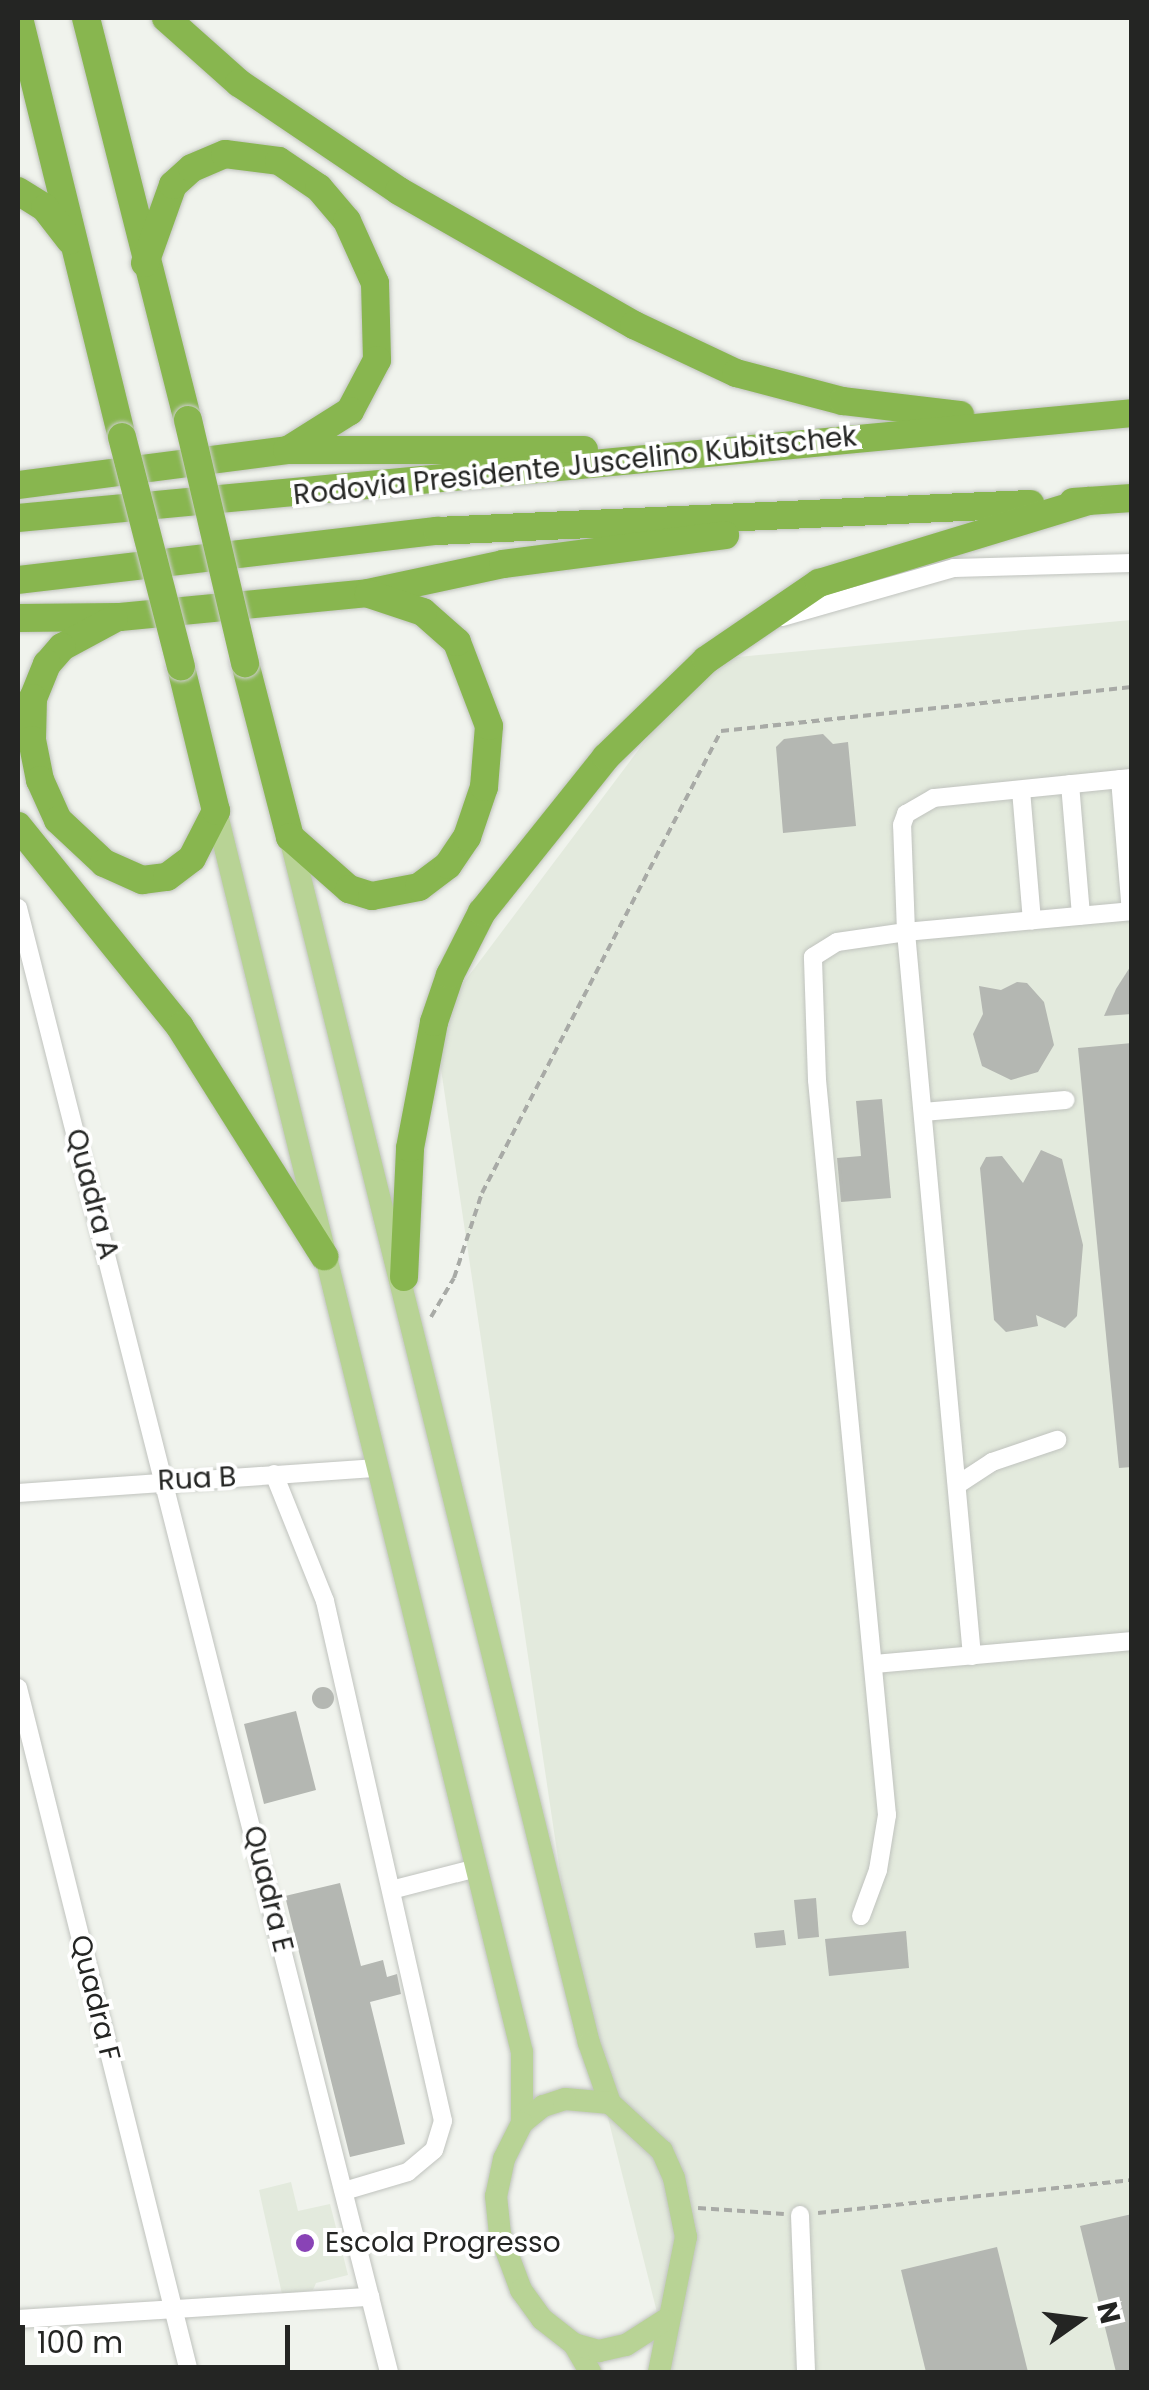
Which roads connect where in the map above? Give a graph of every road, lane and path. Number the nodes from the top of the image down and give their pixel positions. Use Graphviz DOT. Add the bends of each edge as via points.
graph roads {
  1 [pos="19,18"];
  2 [pos="86,18"];
  3 [pos="166,18"];
  4 [pos="18,190"];
  5 [pos="79,254"];
  6 [pos="145,264"];
  7 [pos="1132,413"];
  8 [pos="1011,422"];
  9 [pos="287,450"];
  10 [pos="654,454"];
  11 [pos="18,462"];
  12 [pos="74,477"];
  13 [pos="18,485"];
  14 [pos="1132,498"];
  15 [pos="1089,502"];
  16 [pos="770,517"];
  17 [pos="18,518"];
  18 [pos="1132,564"];
  19 [pos="18,580"];
  20 [pos="368,593"];
  21 [pos="120,616"];
  22 [pos="18,618"];
  23 [pos="748,626"];
  24 [pos="1132,687"];
  25 [pos="1126,779"];
  26 [pos="1070,784"];
  27 [pos="1021,790"];
  28 [pos="216,811"];
  29 [pos="18,826"];
  30 [pos="290,837"];
  31 [pos="18,908"];
  32 [pos="1131,912"];
  33 [pos="1082,916"];
  34 [pos="1032,920"];
  35 [pos="906,932"];
  36 [pos="1065,1100"];
  37 [pos="923,1112"];
  38 [pos="324,1256"];
  39 [pos="404,1277"];
  40 [pos="419,1339"];
  41 [pos="1057,1440"];
  42 [pos="377,1468"];
  43 [pos="274,1474"];
  44 [pos="166,1480"];
  45 [pos="957,1485"];
  46 [pos="18,1493"];
  47 [pos="1132,1642"];
  48 [pos="972,1656"];
  49 [pos="876,1664"];
  50 [pos="18,1688"];
  51 [pos="477,1868"];
  52 [pos="395,1889"];
  53 [pos="861,1916"];
  54 [pos="610,2103"];
  55 [pos="522,2122"];
  56 [pos="1132,2180"];
  57 [pos="344,2191"];
  58 [pos="681,2207"];
  59 [pos="800,2215"];
  60 [pos="370,2297"];
  61 [pos="173,2309"];
  62 [pos="18,2319"];
  63 [pos="665,2320"];
  64 [pos="574,2344"];
  65 [pos="189,2372"];
  66 [pos="389,2372"];
  67 [pos="590,2372"];
  68 [pos="659,2372"];
  69 [pos="806,2372"];
  1 -- 5 [label="highway"];
  2 -- 6 [label="highway"];
  3 -- 8 [label="highway" via="238,83 398,191 634,325 736,373 843,401"];
  4 -- 5 [label="highway" via="44,208"];
  5 -- 28 [label="highway, bridge"];
  6 -- 9 [label="highway" via="172,185 225,154 280,161 319,188 347,221 378,294 378,360 350,410"];
  6 -- 30 [label="highway, bridge"];
  7 -- 8 [label="highway, Rodovia Presidente Juscelino Kubitschek"];
  8 -- 10 [label="highway, Rodovia Presidente Juscelino Kubitschek"];
  9 -- 10 [label="highway"];
  9 -- 12 [label="highway"];
  10 -- 17 [label="highway, Rodovia Presidente Juscelino Kubitschek" via="476,478"];
  11 -- 12 [label="highway"];
  12 -- 13 [label="highway"];
  14 -- 15 [label="highway, Rodovia Presidente Juscelino Kubitschek"];
  15 -- 16 [label="highway, Rodovia Presidente Juscelino Kubitschek"];
  15 -- 23 [label="highway" via="819,583"];
  16 -- 19 [label="highway, Rodovia Presidente Juscelino Kubitschek" via="438,531"];
  16 -- 20 [label="highway" via="724,535 503,564"];
  18 -- 23 [label="street" via="954,568"];
  20 -- 21 [label="highway"];
  20 -- 30 [label="highway" via="423,612 470,662 490,746 478,808 448,865 420,888 396,894 350,889"];
  21 -- 22 [label="highway"];
  21 -- 28 [label="highway" via="62,647 40,680 32,740 50,807 104,863 154,881 192,858"];
  23 -- 39 [label="highway" via="677,684 606,757 482,912 434,1022 410,1148"];
  24 -- 40 [label="path" via="721,731 482,1193 454,1278"];
  25 -- 26 [label="street"];
  25 -- 32 [label="street"];
  26 -- 27 [label="street"];
  26 -- 33 [label="street"];
  27 -- 34 [label="street"];
  27 -- 35 [label="street" via="934,798 906,814"];
  28 -- 38 [label="main road"];
  29 -- 38 [label="highway" via="180,1026"];
  30 -- 39 [label="main road"];
  31 -- 44 [label="street, Quadra A"];
  32 -- 33 [label="street"];
  33 -- 34 [label="street"];
  34 -- 35 [label="street"];
  35 -- 37 [label="street"];
  35 -- 49 [label="street" via="822,947 810,977"];
  36 -- 37 [label="street"];
  37 -- 45 [label="street"];
  38 -- 42 [label="main road"];
  39 -- 40 [label="main road"];
  40 -- 54 [label="main road" via="589,2043"];
  41 -- 45 [label="street" via="992,1462"];
  42 -- 43 [label="street, Rua B"];
  42 -- 51 [label="main road"];
  43 -- 44 [label="street, Rua B"];
  43 -- 52 [label="street" via="326,1600"];
  44 -- 46 [label="street, Rua B"];
  44 -- 57 [label="street, Quadra E"];
  45 -- 48 [label="street"];
  47 -- 48 [label="street"];
  48 -- 49 [label="street"];
  49 -- 53 [label="street" via="887,1815"];
  50 -- 61 [label="street, Quadra F"];
  51 -- 52 [label="street"];
  51 -- 55 [label="main road" via="522,2052"];
  52 -- 57 [label="street" via="444,2121 434,2150 408,2172"];
  54 -- 55 [label="main road" via="565,2099"];
  54 -- 58 [label="main road" via="662,2151"];
  55 -- 64 [label="main road" via="496,2196 500,2234 521,2290 542,2319"];
  56 -- 59 [label="path"];
  57 -- 60 [label="street, Quadra E"];
  58 -- 59 [label="path"];
  58 -- 63 [label="main road" via="682,2279"];
  59 -- 69 [label="street"];
  60 -- 61 [label="street"];
  60 -- 66 [label="street, Quadra E"];
  61 -- 62 [label="street"];
  61 -- 65 [label="street, Quadra F"];
  63 -- 64 [label="main road" via="626,2345 599,2350"];
  63 -- 68 [label="main road"];
  64 -- 67 [label="main road"];
}
